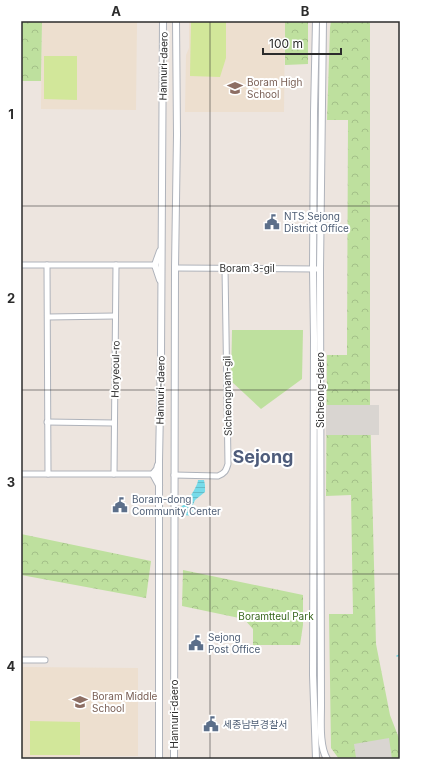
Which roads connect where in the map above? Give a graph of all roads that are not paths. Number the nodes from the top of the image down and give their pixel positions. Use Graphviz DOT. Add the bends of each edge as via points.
graph roads {
  1 [pos="160,21"];
  2 [pos="163,21"];
  3 [pos="176,21"];
  4 [pos="181,21"];
  5 [pos="316,21"];
  6 [pos="323,21"];
  7 [pos="163,34"];
  8 [pos="176,36"];
  9 [pos="162,245"];
  10 [pos="21,265"];
  11 [pos="47,265"];
  12 [pos="116,265"];
  13 [pos="155,265"];
  14 [pos="175,268"];
  15 [pos="225,268"];
  16 [pos="316,269"];
  17 [pos="162,286"];
  18 [pos="115,316"];
  19 [pos="48,317"];
  20 [pos="47,422"];
  21 [pos="114,423"];
  22 [pos="159,461"];
  23 [pos="21,474"];
  24 [pos="48,474"];
  25 [pos="114,474"];
  26 [pos="152,474"];
  27 [pos="174,474"];
  28 [pos="159,486"];
  29 [pos="21,660"];
  30 [pos="46,660"];
  31 [pos="159,759"];
  32 [pos="174,759"];
  33 [pos="316,759"];
  34 [pos="327,759"];
  1 -- 7 [label="street"];
  2 -- 7 [label="street, Hannuri-daero"];
  3 -- 8 [label="street, Hannuri-daero"];
  4 -- 8 [label="street"];
  5 -- 16 [label="street, Sicheong-daero"];
  6 -- 16 [label="street, Sicheong-daero"];
  7 -- 9 [label="street, Hannuri-daero"];
  8 -- 14 [label="street, Hannuri-daero"];
  9 -- 13 [label="street"];
  9 -- 17 [label="street, Hannuri-daero"];
  10 -- 11 [label="street"];
  11 -- 12 [label="street"];
  11 -- 19 [label="street"];
  12 -- 13 [label="street"];
  12 -- 18 [label="street, Horyeoul-ro"];
  13 -- 17 [label="street"];
  14 -- 15 [label="street, Boram 3-gil"];
  14 -- 27 [label="street, Hannuri-daero"];
  15 -- 16 [label="street, Boram 3-gil"];
  15 -- 27 [label="street, Sicheongnam-gil" via="228,464 224,473 218,476"];
  16 -- 33 [label="street, Sicheong-daero" via="313,675"];
  16 -- 34 [label="street, Sicheong-daero" via="321,706 322,742"];
  17 -- 22 [label="street, Hannuri-daero"];
  18 -- 19 [label="street"];
  18 -- 21 [label="street, Horyeoul-ro"];
  19 -- 20 [label="street"];
  20 -- 21 [label="street"];
  20 -- 24 [label="street"];
  21 -- 25 [label="street, Horyeoul-ro"];
  22 -- 26 [label="street" via="157,469"];
  22 -- 28 [label="street, Hannuri-daero"];
  23 -- 24 [label="street"];
  24 -- 25 [label="street"];
  25 -- 26 [label="street"];
  26 -- 28 [label="street"];
  27 -- 32 [label="street, Hannuri-daero"];
  28 -- 31 [label="street, Hannuri-daero"];
  29 -- 30 [label="street"];
}
